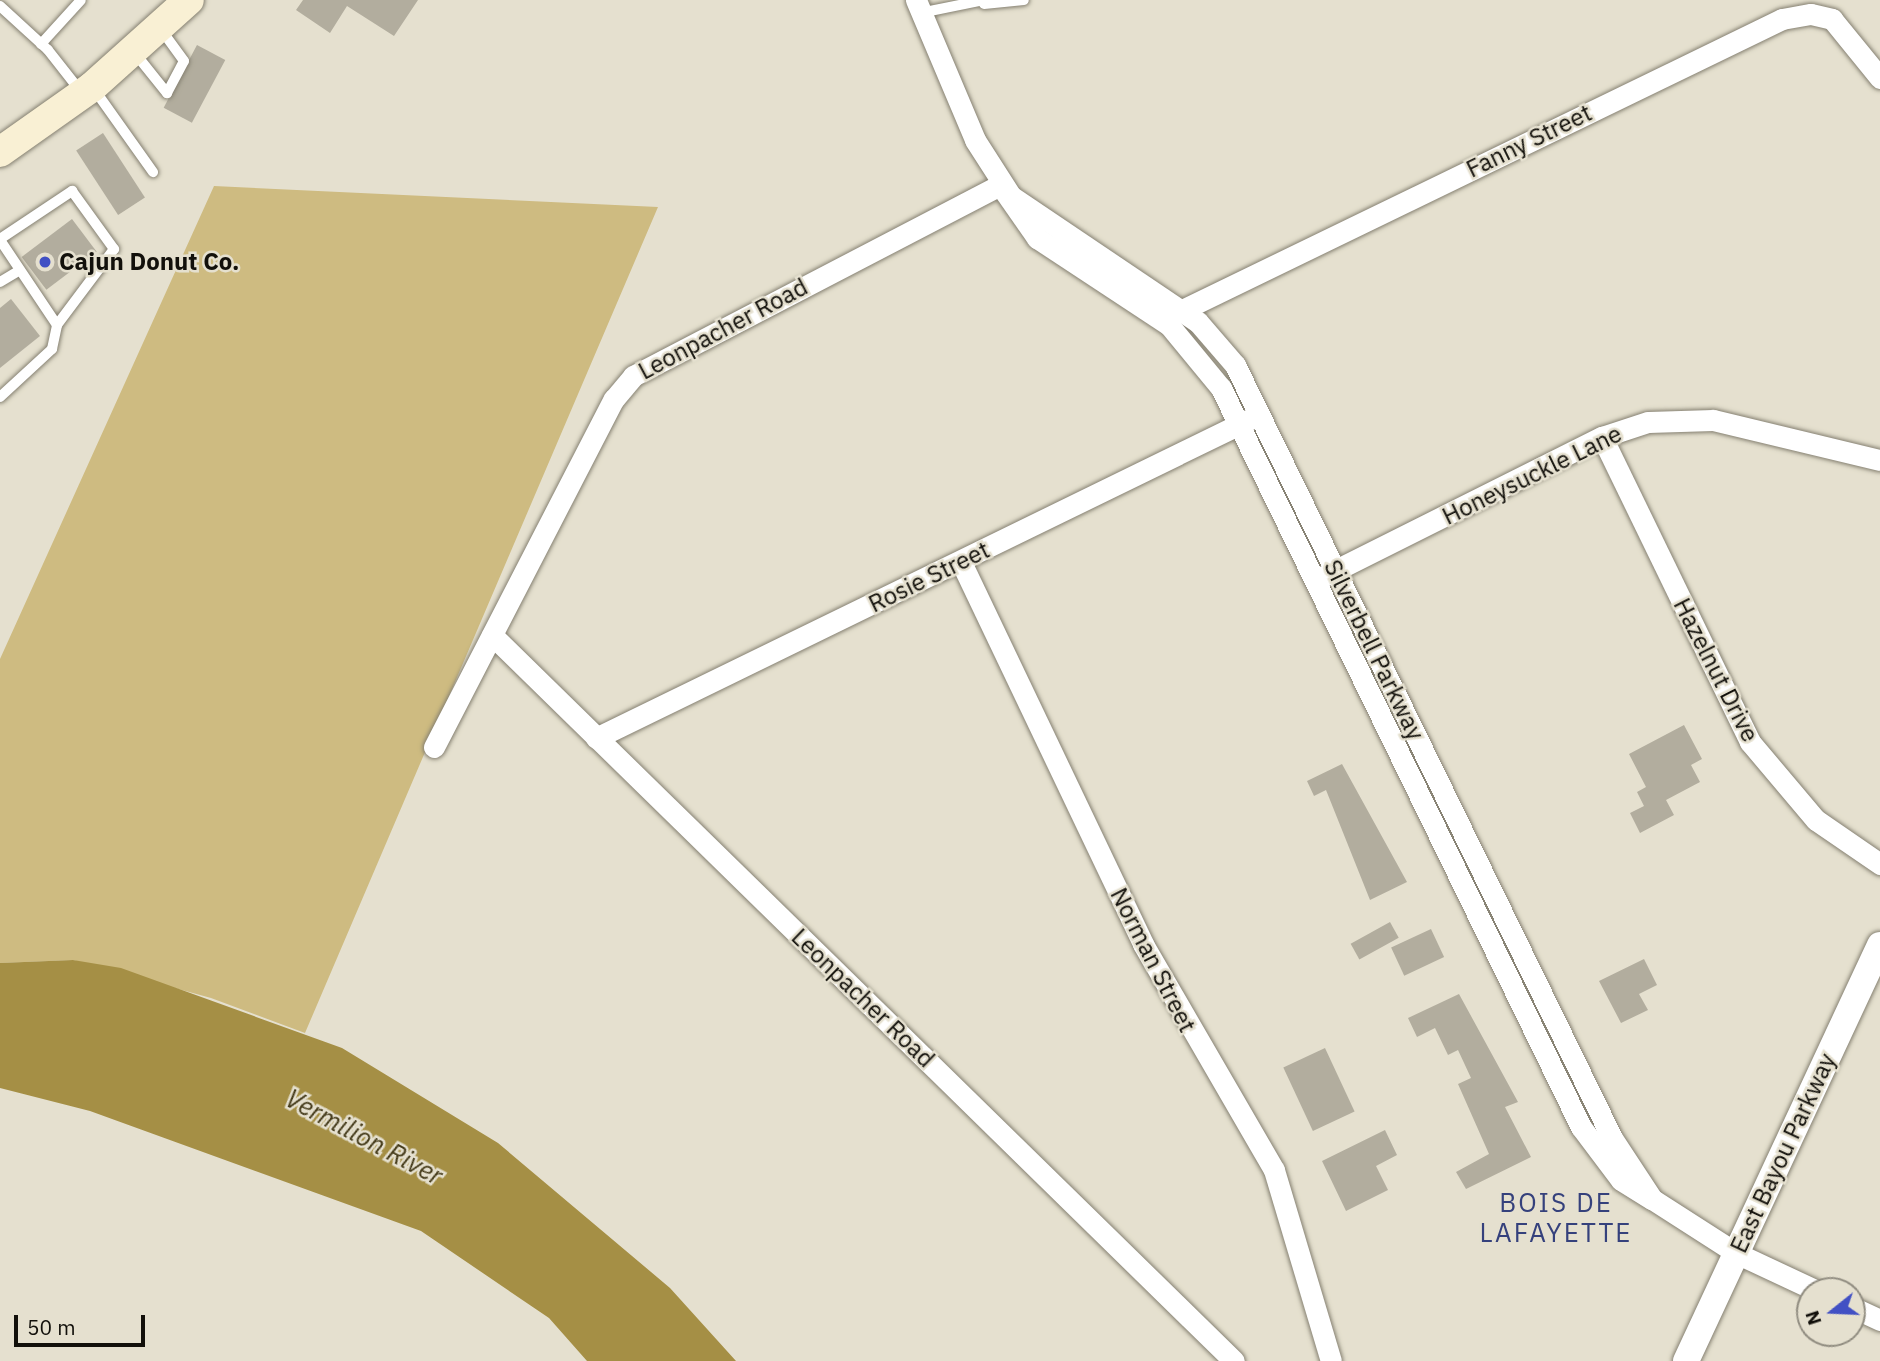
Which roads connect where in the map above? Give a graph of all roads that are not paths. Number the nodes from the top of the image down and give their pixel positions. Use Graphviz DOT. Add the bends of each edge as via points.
graph roads {
  1 [pos="81,0"];
  2 [pos="189,0"];
  3 [pos="1024,0"];
  4 [pos="984,2"];
  5 [pos="5,5"];
  6 [pos="918,6"];
  7 [pos="160,28"];
  8 [pos="41,44"];
  9 [pos="134,51"];
  10 [pos="1880,78"];
  11 [pos="87,91"];
  12 [pos="0,152"];
  13 [pos="153,172"];
  14 [pos="1000,185"];
  15 [pos="0,240"];
  16 [pos="18,271"];
  17 [pos="0,282"];
  18 [pos="1180,310"];
  19 [pos="1161,321"];
  20 [pos="57,325"];
  21 [pos="0,397"];
  22 [pos="1260,414"];
  23 [pos="1240,424"];
  24 [pos="1602,437"];
  25 [pos="1880,460"];
  26 [pos="961,562"];
  27 [pos="1326,575"];
  28 [pos="492,635"];
  29 [pos="596,738"];
  30 [pos="434,747"];
  31 [pos="1880,864"];
  32 [pos="1880,946"];
  33 [pos="1736,1253"];
  34 [pos="1796,1281"];
  35 [pos="1234,1361"];
  36 [pos="1332,1361"];
  37 [pos="1686,1361"];
  1 -- 8 [label="lane"];
  2 -- 7 [label="main road"];
  3 -- 4 [label="lane"];
  4 -- 6 [label="lane"];
  5 -- 8 [label="lane"];
  6 -- 14 [label="street, Silverbell Parkway"];
  7 -- 9 [label="main road"];
  7 -- 9 [label="lane" via="184,61 167,93"];
  8 -- 11 [label="lane"];
  9 -- 11 [label="main road"];
  10 -- 18 [label="street, Fanny Street" via="1832,19 1811,14 1782,19"];
  11 -- 12 [label="main road"];
  11 -- 13 [label="lane"];
  14 -- 18 [label="street, Silverbell Parkway" via="1045,223"];
  14 -- 19 [label="street, Silverbell Parkway" via="1045,246"];
  14 -- 28 [label="street, Leonpacher Road" via="633,376 614,400"];
  15 -- 16 [label="lane"];
  15 -- 20 [label="lane" via="72,191 114,249"];
  16 -- 17 [label="lane"];
  16 -- 20 [label="lane"];
  18 -- 19 [label="street, Fanny Street"];
  18 -- 22 [label="street, Silverbell Parkway" via="1220,344"];
  19 -- 23 [label="street, Silverbell Parkway" via="1206,365"];
  20 -- 21 [label="lane" via="52,349"];
  22 -- 23 [label="street, Rosie Street"];
  22 -- 27 [label="street, Silverbell Parkway"];
  23 -- 26 [label="street, Rosie Street"];
  23 -- 27 [label="street, Silverbell Parkway"];
  24 -- 25 [label="street, Honeysuckle Lane" via="1648,422 1696,418"];
  24 -- 27 [label="street, Honeysuckle Lane"];
  24 -- 31 [label="street, Hazelnut Drive" via="1750,742 1816,820"];
  26 -- 29 [label="street, Rosie Street"];
  26 -- 36 [label="street, Norman Street" via="1143,944 1274,1170"];
  27 -- 33 [label="street, Silverbell Parkway" via="1612,1138 1652,1199"];
  28 -- 29 [label="street, Leonpacher Road"];
  28 -- 30 [label="street, Leonpacher Road"];
  29 -- 35 [label="street, Leonpacher Road"];
  32 -- 33 [label="street, East Bayou Parkway"];
  33 -- 34 [label="street, Silverbell Parkway"];
  33 -- 37 [label="street, East Bayou Parkway"];
}
